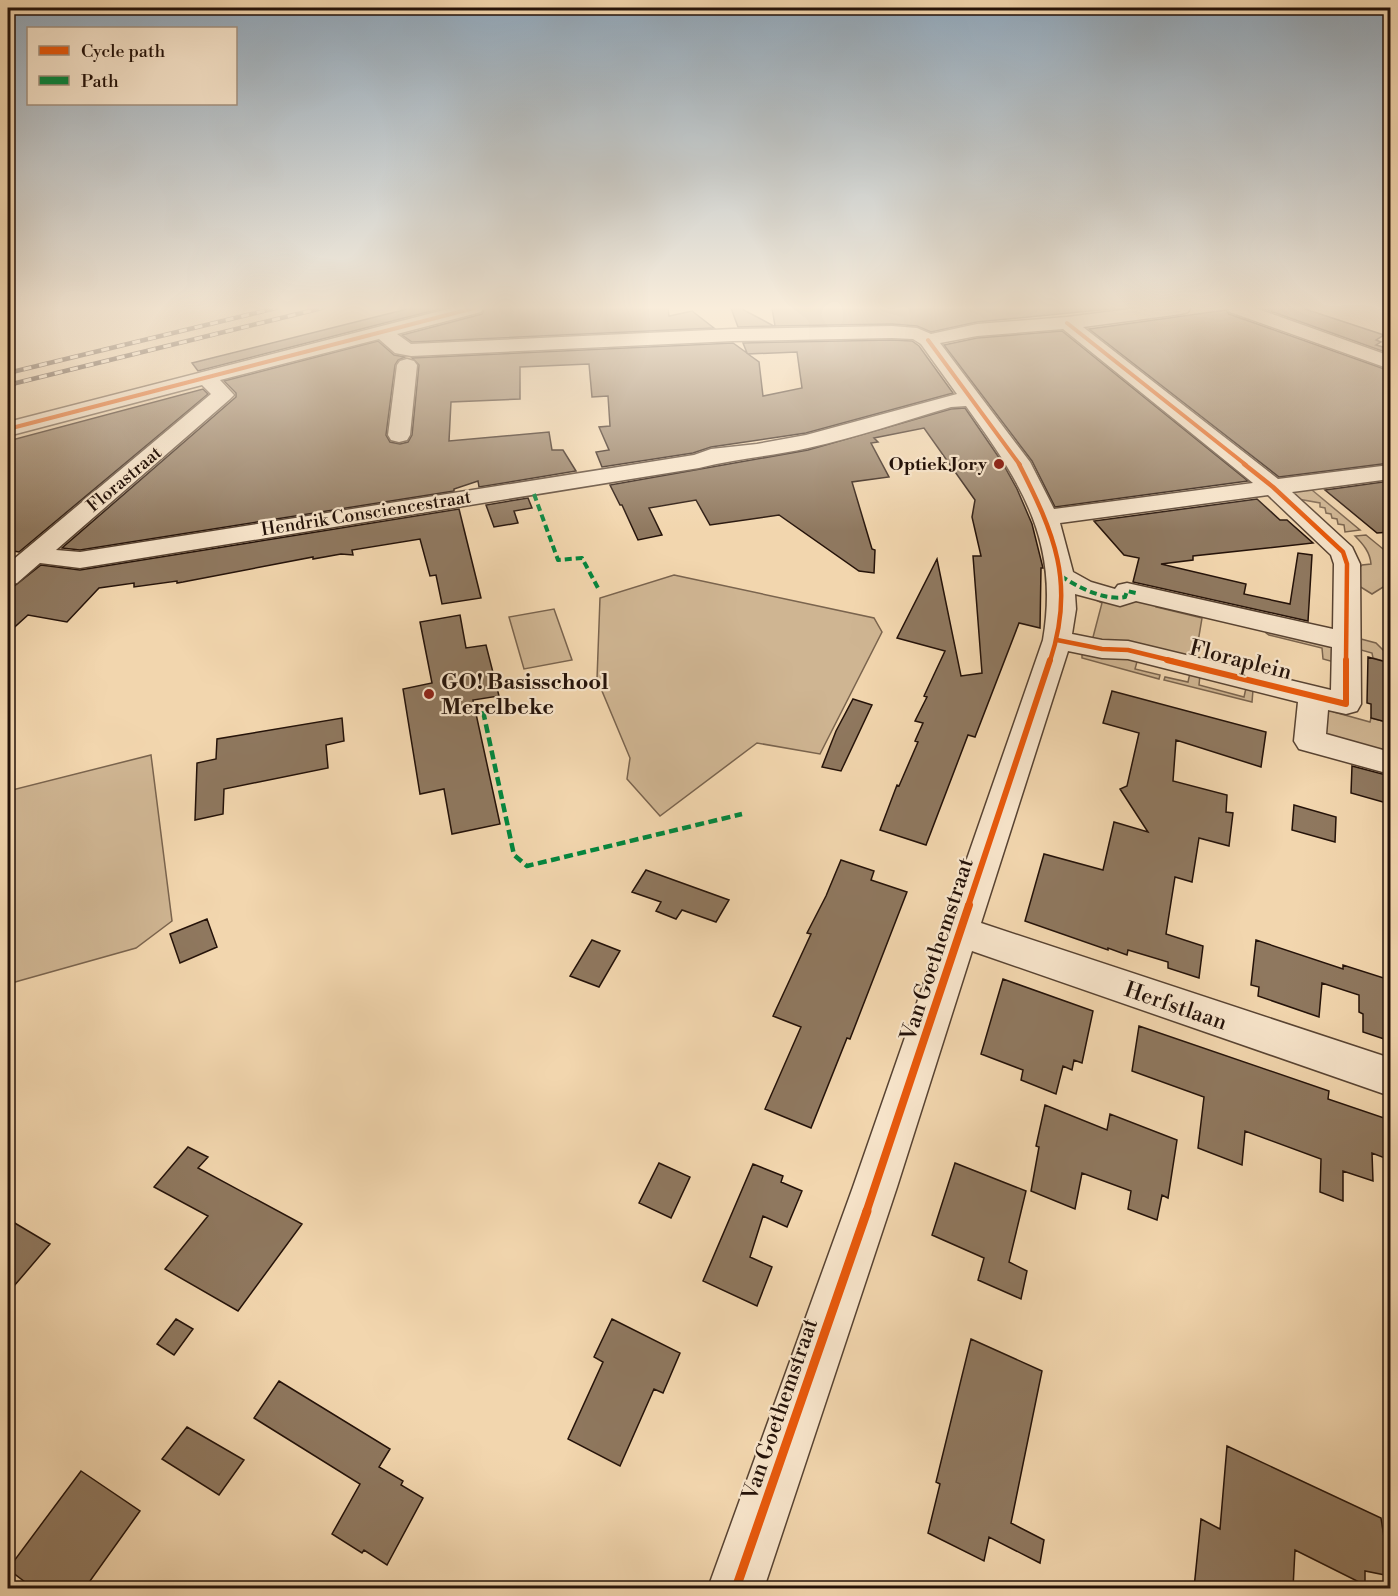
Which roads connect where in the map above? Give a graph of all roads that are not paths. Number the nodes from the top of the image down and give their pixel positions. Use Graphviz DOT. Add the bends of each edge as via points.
graph roads {
  1 [pos="190,382"];
  2 [pos="211,382"];
  3 [pos="406,382"];
  4 [pos="959,382"];
  5 [pos="1142,382"];
  6 [pos="971,399"];
  7 [pos="8,429"];
  8 [pos="399,435"];
  9 [pos="1390,472"];
  10 [pos="1273,487"];
  11 [pos="1046,517"];
  12 [pos="33,555"];
  13 [pos="1061,576"];
  14 [pos="8,577"];
  15 [pos="1346,637"];
  16 [pos="1057,640"];
  17 [pos="1314,696"];
  18 [pos="1390,763"];
  19 [pos="961,932"];
  20 [pos="1390,1077"];
  21 [pos="736,1588"];
  1 -- 7 [label="street"];
  2 -- 12 [label="street, Florastraat" via="223,395"];
  3 -- 8 [label="street"];
  4 -- 6 [label="street, Van Goethemstraat"];
  5 -- 10 [label="street"];
  6 -- 11 [label="street, Van Goethemstraat" via="1018,462"];
  6 -- 12 [label="street, Hendrik Consciencestraat" via="950,401 809,441 699,461 80,560"];
  9 -- 10 [label="street"];
  10 -- 11 [label="street"];
  10 -- 15 [label="street" via="1343,552 1347,564"];
  11 -- 13 [label="street, Van Goethemstraat"];
  12 -- 14 [label="street, Florastraat"];
  13 -- 15 [label="street" via="1076,587 1120,598 1127,591"];
  13 -- 16 [label="street, Van Goethemstraat" via="1062,609"];
  15 -- 17 [label="street, Floraplein" via="1346,704"];
  16 -- 17 [label="street, Floraplein" via="1128,650"];
  16 -- 19 [label="street, Van Goethemstraat"];
  17 -- 18 [label="street" via="1310,741"];
  19 -- 20 [label="street, Herfstlaan"];
  19 -- 21 [label="street, Van Goethemstraat"];
}
